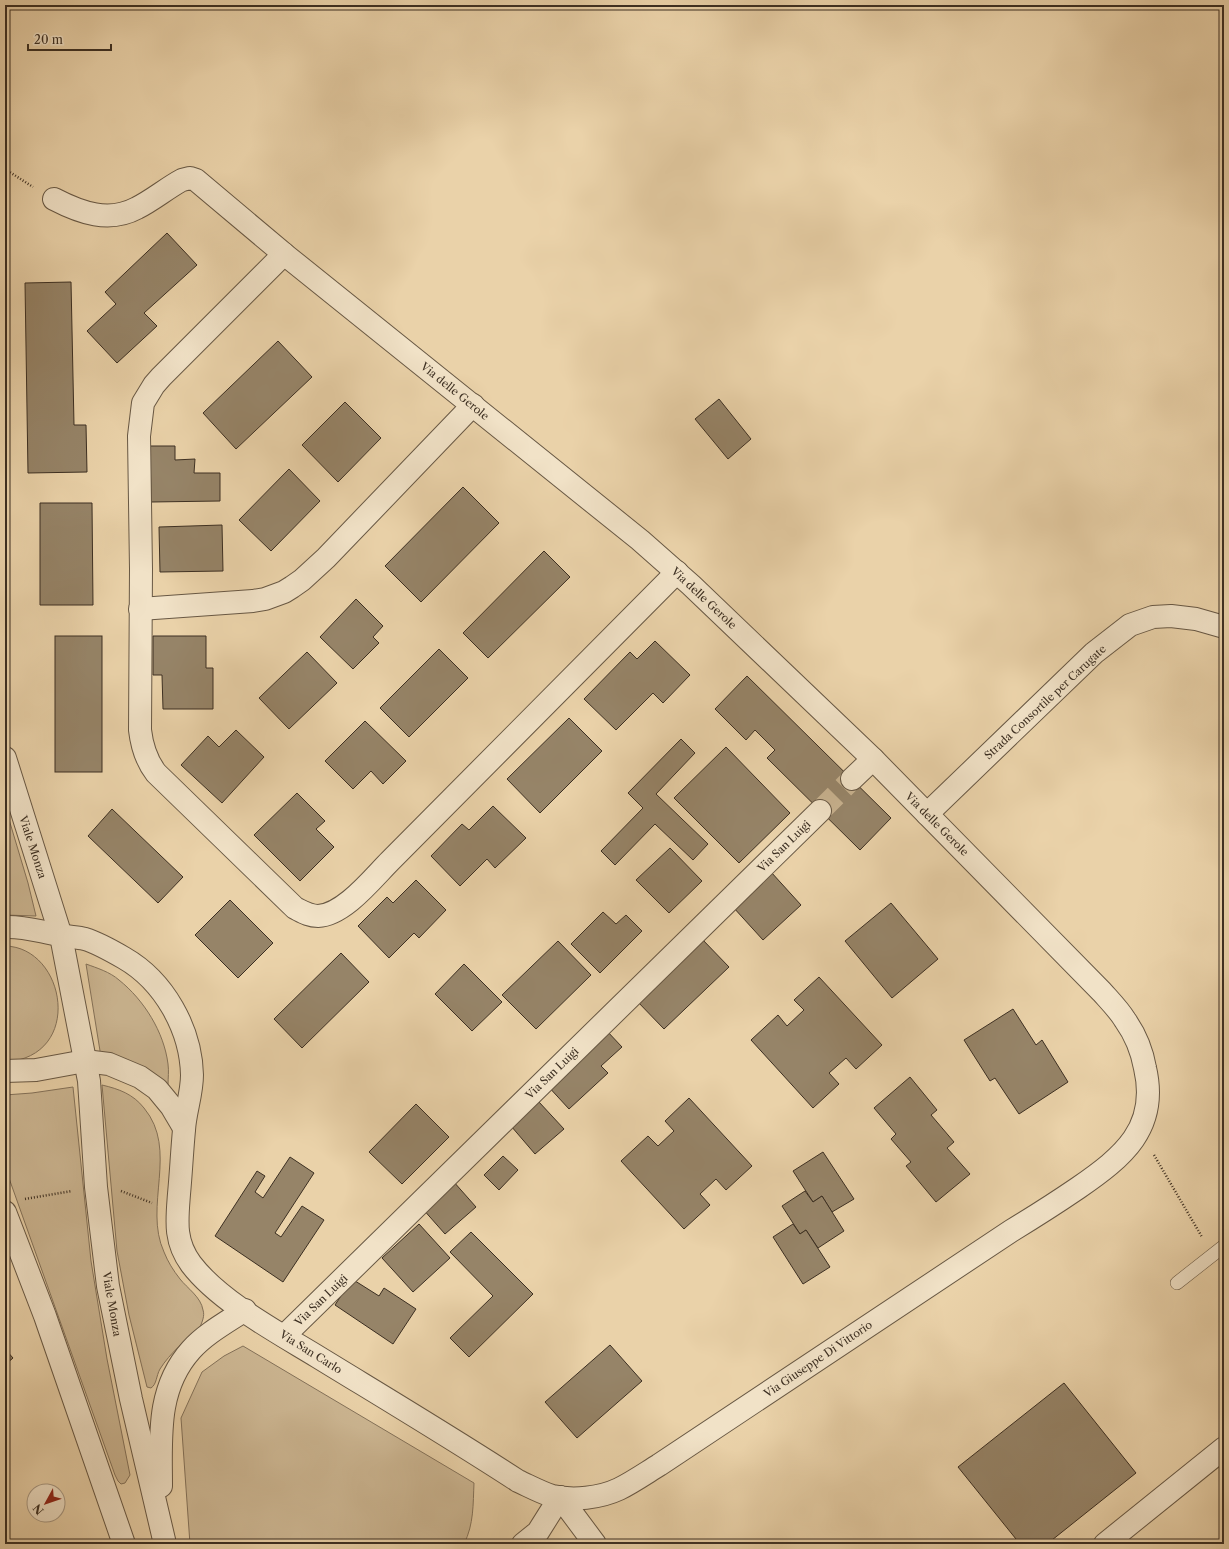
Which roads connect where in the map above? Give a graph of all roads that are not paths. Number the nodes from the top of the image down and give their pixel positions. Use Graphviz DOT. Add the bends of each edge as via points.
graph roads {
  1 [pos="54,199"];
  2 [pos="284,254"];
  3 [pos="473,405"];
  4 [pos="677,572"];
  5 [pos="140,609"];
  6 [pos="1224,627"];
  7 [pos="5,758"];
  8 [pos="872,759"];
  9 [pos="852,779"];
  10 [pos="820,810"];
  11 [pos="927,814"];
  12 [pos="5,927"];
  13 [pos="62,936"];
  14 [pos="85,1061"];
  15 [pos="5,1071"];
  16 [pos="184,1128"];
  17 [pos="1066,1196"];
  18 [pos="5,1212"];
  19 [pos="1224,1246"];
  20 [pos="1177,1282"];
  21 [pos="245,1310"];
  22 [pos="284,1336"];
  23 [pos="1224,1448"];
  24 [pos="560,1497"];
  25 [pos="163,1535"];
  26 [pos="124,1544"];
  27 [pos="523,1544"];
  28 [pos="595,1544"];
  29 [pos="1105,1544"];
  1 -- 2 [label="street, Via delle Gerole" via="78,210 113,216 137,209 175,184 190,178 196,180"];
  2 -- 3 [label="street, Via delle Gerole"];
  2 -- 5 [label="street" via="161,377 143,403 139,436"];
  3 -- 4 [label="street, Via delle Gerole"];
  3 -- 5 [label="street" via="326,558 284,592 254,601"];
  4 -- 5 [label="street" via="353,898 329,914 318,916 308,915 286,900 150,765 141,743 140,730"];
  4 -- 8 [label="street, Via delle Gerole"];
  6 -- 11 [label="street, Strada Consortile per Carugate" via="1196,619 1171,616 1152,617 1130,625 1094,653"];
  7 -- 13 [label="street, Viale Monza"];
  8 -- 9 [label="street"];
  8 -- 11 [label="street, Via delle Gerole"];
  10 -- 22 [label="street, Via San Luigi"];
  11 -- 17 [label="street, Via delle Gerole" via="1102,992 1126,1020 1140,1050 1149,1082 1149,1101 1139,1130 1120,1156"];
  12 -- 13 [label="street" via="18,926"];
  13 -- 14 [label="street, Viale Monza"];
  13 -- 16 [label="street, Via San Carlo" via="86,939 118,954 154,981 165,995 182,1027 190,1058 192,1081"];
  14 -- 15 [label="street"];
  14 -- 16 [label="street" via="109,1064 148,1082 167,1100"];
  14 -- 25 [label="street, Viale Monza" via="108,1286"];
  16 -- 21 [label="street, Via San Carlo" via="177,1226 179,1242 188,1259 208,1283"];
  17 -- 24 [label="street, Via Giuseppe Di Vittorio" via="659,1465 607,1493 589,1497"];
  18 -- 26 [label="street" via="45,1316"];
  19 -- 20 [label="lane"];
  21 -- 22 [label="street, Via San Carlo"];
  21 -- 25 [label="street" via="192,1349 174,1372 160,1431"];
  22 -- 24 [label="street, Via San Carlo" via="518,1481 538,1491"];
  23 -- 29 [label="street"];
  24 -- 27 [label="street" via="538,1532"];
  24 -- 28 [label="street"];
}
